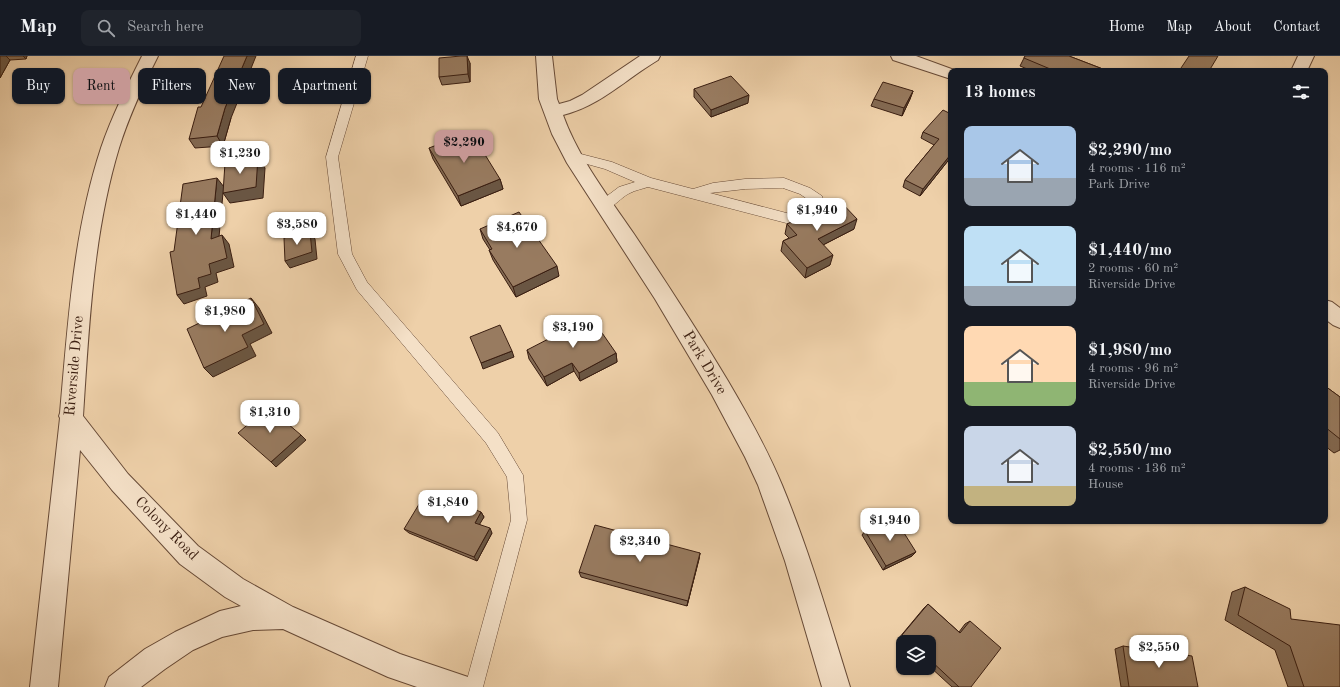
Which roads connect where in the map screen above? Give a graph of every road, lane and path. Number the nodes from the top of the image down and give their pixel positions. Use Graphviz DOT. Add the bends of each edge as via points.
graph roads {
  1 [pos="150,56"];
  2 [pos="362,56"];
  3 [pos="544,56"];
  4 [pos="652,56"];
  5 [pos="899,56"];
  6 [pos="1306,56"];
  7 [pos="1300,68"];
  8 [pos="948,73"];
  9 [pos="552,112"];
  10 [pos="573,156"];
  11 [pos="648,182"];
  12 [pos="695,193"];
  13 [pos="604,205"];
  14 [pos="1328,310"];
  15 [pos="1340,318"];
  16 [pos="70,416"];
  17 [pos="284,616"];
  18 [pos="44,687"];
  19 [pos="119,687"];
  20 [pos="458,687"];
  21 [pos="474,687"];
  22 [pos="836,687"];
  1 -- 16 [label="street, Riverside Drive" via="118,122 105,164 84,266"];
  2 -- 21 [label="lane" via="332,157 345,254 362,286 492,438 515,475 519,520"];
  3 -- 9 [label="street, Park Drive" via="548,99"];
  4 -- 9 [label="street" via="587,99"];
  5 -- 8 [label="street"];
  6 -- 7 [label="street"];
  9 -- 10 [label="street, Park Drive"];
  10 -- 11 [label="lane" via="608,165"];
  10 -- 13 [label="street, Park Drive"];
  11 -- 12 [label="lane"];
  11 -- 13 [label="lane" via="624,190"];
  12 -- 12 [label="lane" via="794,220 804,217 814,208 817,199 784,183 745,184"];
  13 -- 22 [label="street, Park Drive" via="662,293 720,388 754,450 798,561"];
  14 -- 15 [label="street"];
  16 -- 17 [label="street, Colony Road" via="120,482 189,555 234,588"];
  16 -- 18 [label="street, Riverside Drive"];
  17 -- 19 [label="street, Colony Road" via="253,617 220,624 184,640"];
  17 -- 20 [label="street, Colony Road" via="398,667"];
}
